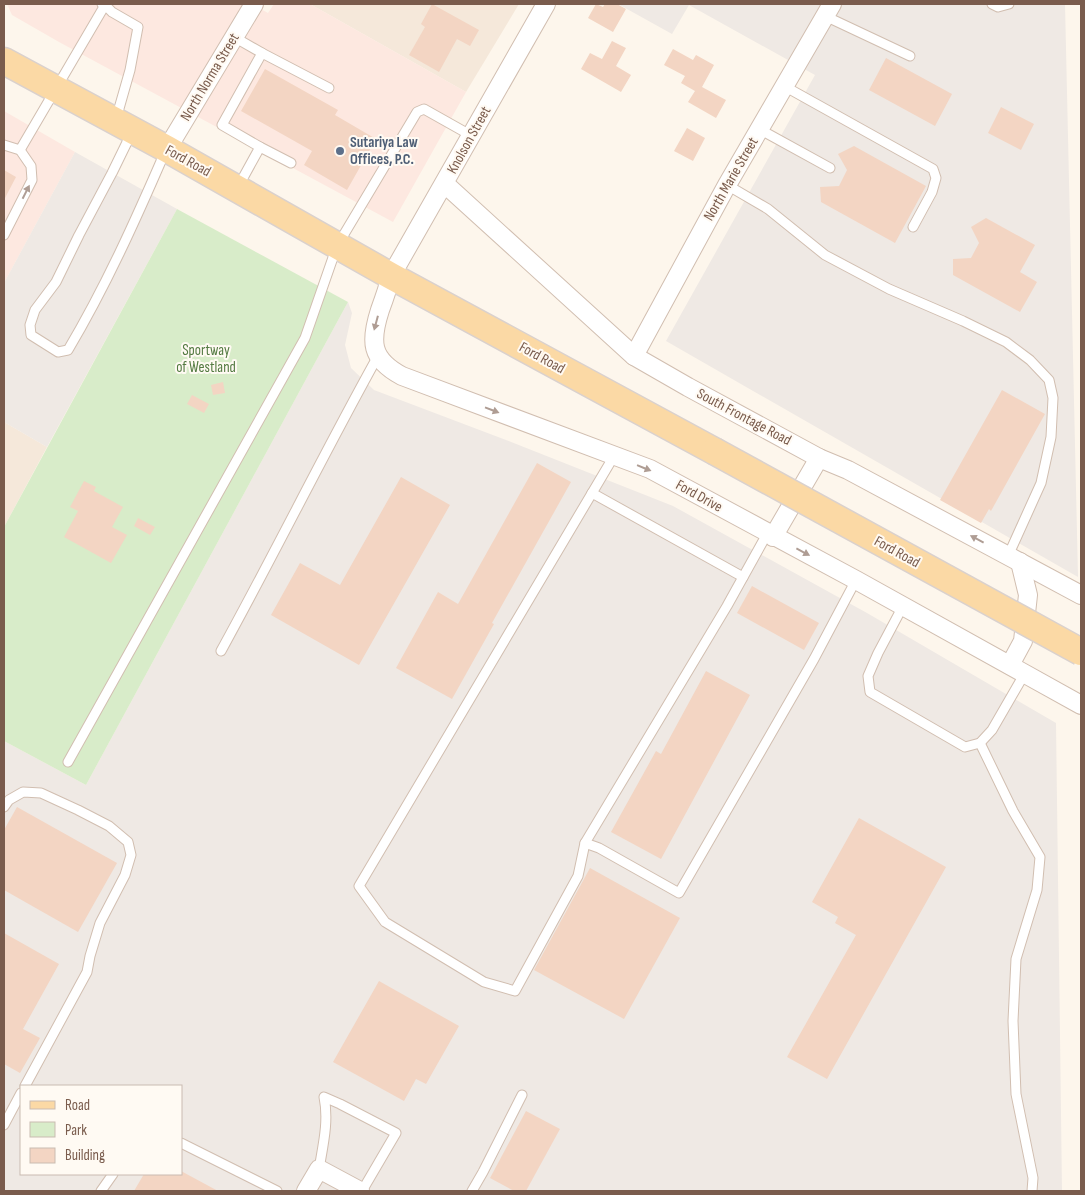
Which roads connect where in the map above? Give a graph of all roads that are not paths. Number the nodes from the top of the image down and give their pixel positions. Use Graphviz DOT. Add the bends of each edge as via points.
graph roads {
  1 [pos="254,4"];
  2 [pos="546,4"];
  3 [pos="992,4"];
  4 [pos="1009,4"];
  5 [pos="104,5"];
  6 [pos="828,10"];
  7 [pos="234,37"];
  8 [pos="262,53"];
  9 [pos="910,56"];
  10 [pos="4,60"];
  11 [pos="784,86"];
  12 [pos="55,88"];
  13 [pos="329,88"];
  14 [pos="124,126"];
  15 [pos="759,129"];
  16 [pos="472,136"];
  17 [pos="4,145"];
  18 [pos="260,147"];
  19 [pos="167,149"];
  20 [pos="20,150"];
  21 [pos="291,163"];
  22 [pos="830,168"];
  23 [pos="445,184"];
  24 [pos="727,185"];
  25 [pos="237,189"];
  26 [pos="913,227"];
  27 [pos="4,235"];
  28 [pos="337,246"];
  29 [pos="391,276"];
  30 [pos="378,356"];
  31 [pos="634,356"];
  32 [pos="614,456"];
  33 [pos="819,458"];
  34 [pos="592,493"];
  35 [pos="770,535"];
  36 [pos="1014,559"];
  37 [pos="743,577"];
  38 [pos="856,580"];
  39 [pos="1081,595"];
  40 [pos="903,606"];
  41 [pos="221,651"];
  42 [pos="1081,652"];
  43 [pos="1017,669"];
  44 [pos="1081,705"];
  45 [pos="980,743"];
  46 [pos="68,762"];
  47 [pos="4,806"];
  48 [pos="586,843"];
  49 [pos="26,1085"];
  50 [pos="20,1095"];
  51 [pos="522,1095"];
  52 [pos="4,1125"];
  53 [pos="182,1144"];
  54 [pos="320,1169"];
  55 [pos="112,1175"];
  56 [pos="101,1191"];
  57 [pos="277,1191"];
  58 [pos="306,1191"];
  59 [pos="361,1191"];
  60 [pos="472,1191"];
  61 [pos="1032,1191"];
  1 -- 7 [label="street, North Norma Street"];
  2 -- 16 [label="street, Knolson Street"];
  3 -- 4 [label="lane" via="998,7"];
  5 -- 12 [label="lane"];
  5 -- 14 [label="lane" via="138,27"];
  6 -- 9 [label="lane"];
  6 -- 11 [label="street, North Marie Street"];
  7 -- 8 [label="lane"];
  7 -- 19 [label="street, North Norma Street"];
  8 -- 13 [label="lane"];
  8 -- 18 [label="lane" via="222,125"];
  10 -- 12 [label="main road, Ford Road"];
  11 -- 15 [label="street, North Marie Street"];
  11 -- 26 [label="lane" via="933,169 936,178 932,192"];
  12 -- 14 [label="main road, Ford Road"];
  12 -- 20 [label="lane"];
  14 -- 19 [label="main road, Ford Road"];
  14 -- 19 [label="lane" via="112,173 56,282 34,310 31,335 58,352 68,350 98,295"];
  15 -- 22 [label="lane"];
  15 -- 24 [label="street, North Marie Street"];
  16 -- 23 [label="street, Knolson Street"];
  16 -- 28 [label="lane" via="424,109 417,112"];
  17 -- 20 [label="lane"];
  18 -- 21 [label="lane"];
  18 -- 25 [label="lane"];
  19 -- 25 [label="main road, Ford Road"];
  27 -- 20 [label="lane, one-way" via="32,180 31,166"];
  23 -- 29 [label="street, Knolson Street"];
  23 -- 31 [label="street, South Frontage Road"];
  24 -- 31 [label="street, North Marie Street"];
  24 -- 36 [label="lane" via="768,209 825,255 889,289 1006,342 1049,380 1053,398 1051,437 1041,483"];
  25 -- 28 [label="main road, Ford Road"];
  28 -- 29 [label="main road, Ford Road"];
  28 -- 46 [label="lane" via="306,338"];
  29 -- 30 [label="street, one-way" via="375,326 373,339"];
  29 -- 42 [label="main road, Ford Road, bridge"];
  30 -- 32 [label="street, Ford Drive, one-way" via="402,376"];
  30 -- 41 [label="lane"];
  31 -- 33 [label="street, South Frontage Road"];
  32 -- 34 [label="lane"];
  32 -- 35 [label="street, Ford Drive, one-way" via="650,469"];
  33 -- 35 [label="street"];
  36 -- 33 [label="street, South Frontage Road, one-way" via="848,470"];
  34 -- 37 [label="lane"];
  34 -- 48 [label="lane" via="359,886 385,922 484,982 515,991 578,876"];
  35 -- 37 [label="lane"];
  35 -- 38 [label="street, Ford Drive, one-way"];
  36 -- 39 [label="street, South Frontage Road"];
  36 -- 43 [label="street" via="1028,595"];
  37 -- 48 [label="lane"];
  38 -- 40 [label="street, Ford Drive"];
  38 -- 48 [label="lane" via="679,893"];
  40 -- 43 [label="street, Ford Drive"];
  40 -- 45 [label="lane" via="868,676 870,692 966,747"];
  43 -- 44 [label="street, Ford Drive"];
  43 -- 45 [label="lane" via="992,730"];
  45 -- 61 [label="lane" via="1013,811 1040,856 1037,890 1016,959 1013,1021 1016,1094 1033,1178"];
  47 -- 49 [label="lane" via="23,792 41,794 109,826 128,842 131,855 125,875 100,923 87,972"];
  50 -- 52 [label="lane"];
  51 -- 60 [label="lane"];
  53 -- 57 [label="lane"];
  54 -- 58 [label="street"];
  54 -- 59 [label="street"];
  54 -- 59 [label="lane" via="326,1124 324,1097 396,1133"];
  55 -- 56 [label="lane"];
}
